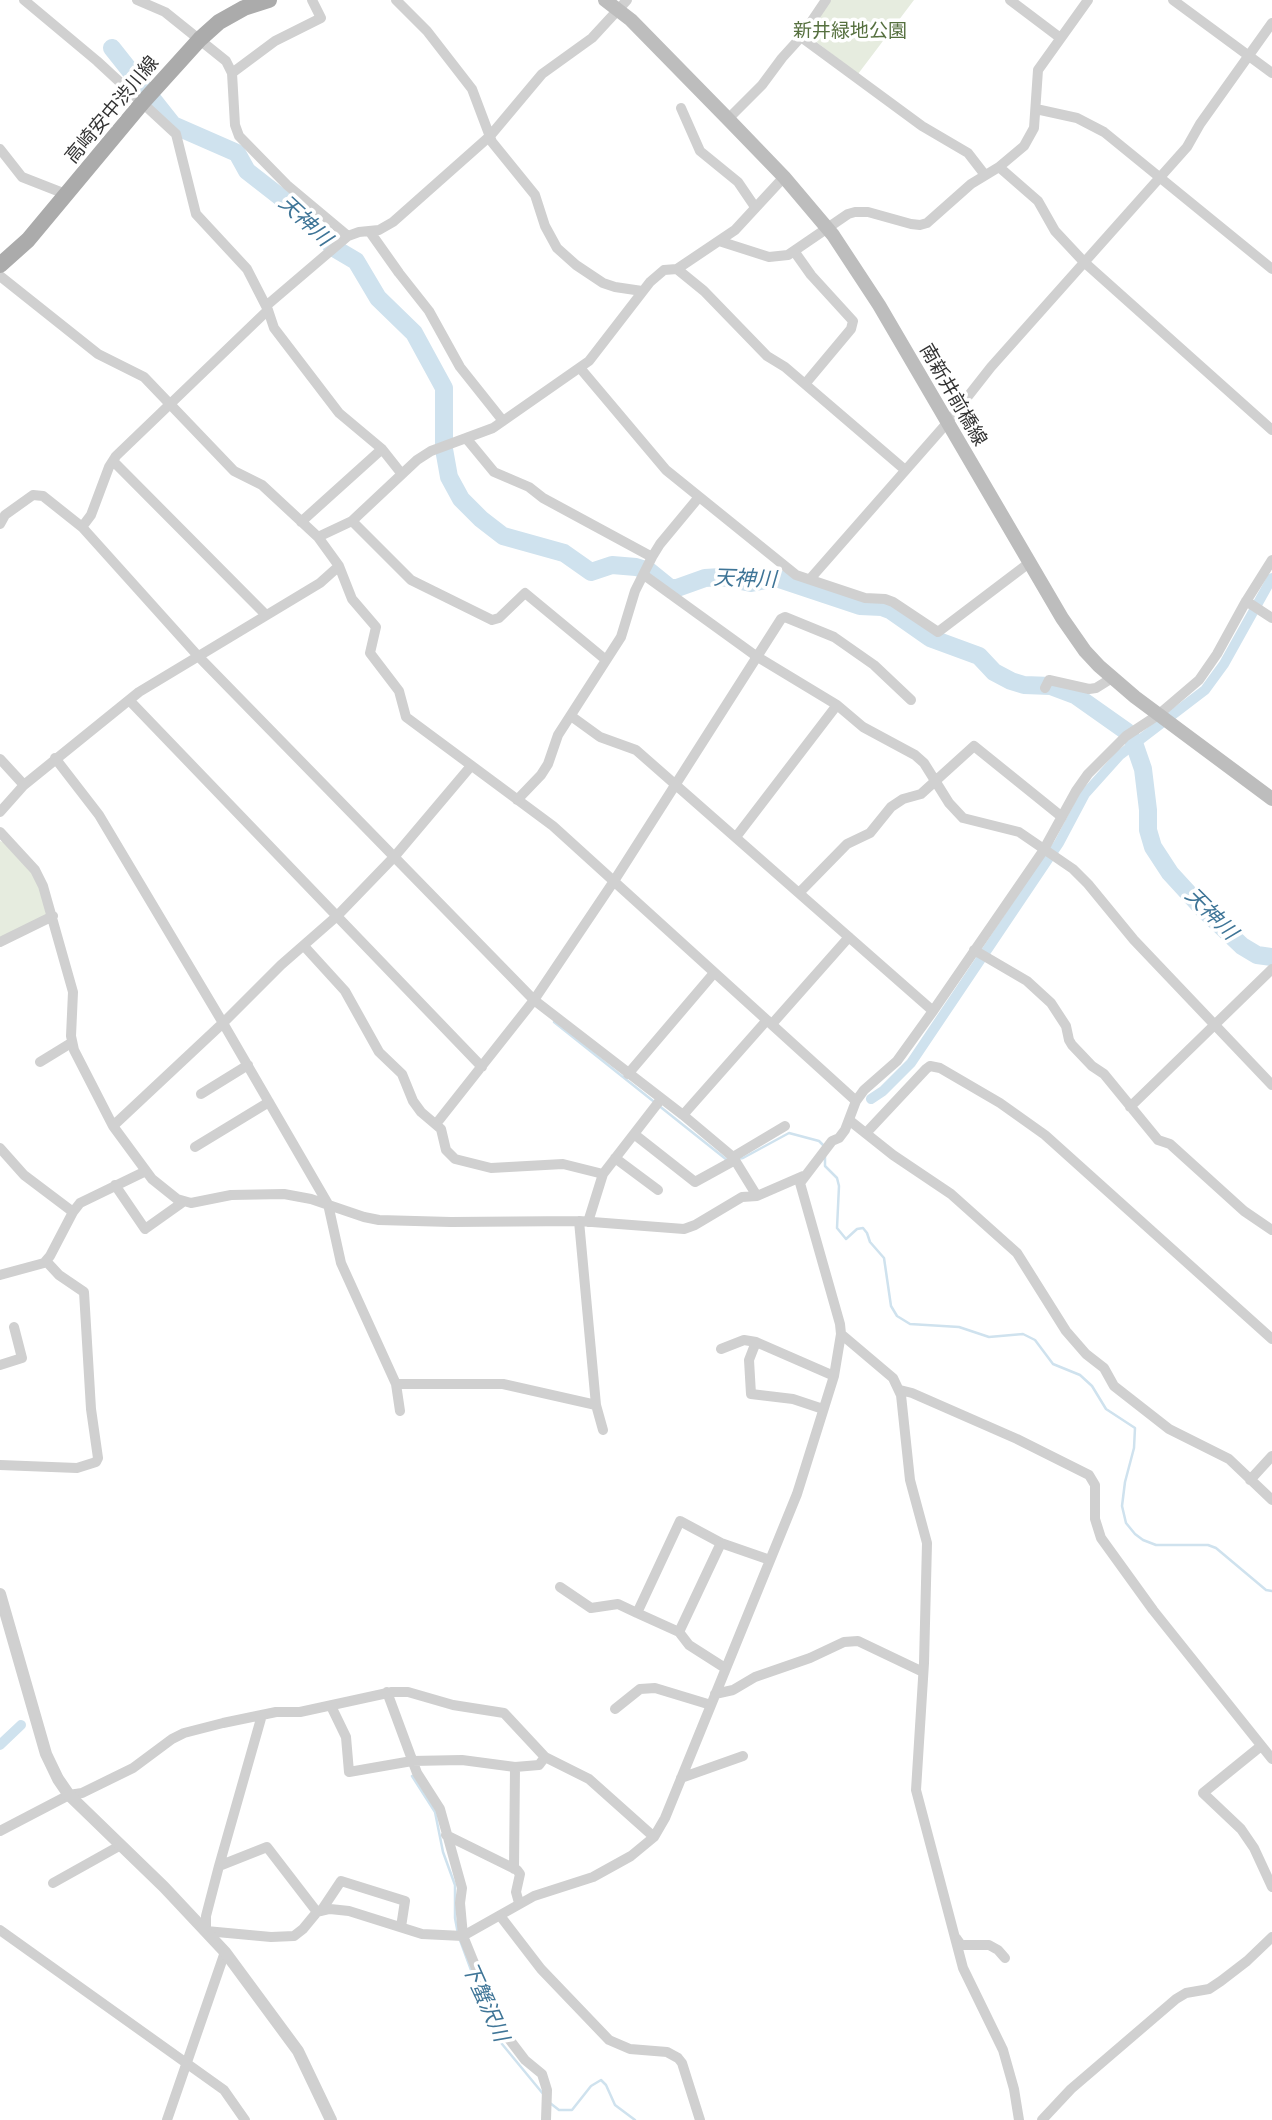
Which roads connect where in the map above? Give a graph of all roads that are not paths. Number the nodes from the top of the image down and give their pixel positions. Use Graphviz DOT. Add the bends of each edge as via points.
graph roads {
  1 [pos="24,0"];
  2 [pos="137,0"];
  3 [pos="269,0"];
  4 [pos="312,0"];
  5 [pos="396,0"];
  6 [pos="605,0"];
  7 [pos="826,0"];
  8 [pos="1010,0"];
  9 [pos="1088,0"];
  10 [pos="1173,0"];
  11 [pos="623,5"];
  12 [pos="1272,23"];
  13 [pos="801,37"];
  14 [pos="1059,37"];
  15 [pos="200,39"];
  16 [pos="1248,55"];
  17 [pos="232,73"];
  18 [pos="1272,73"];
  19 [pos="147,97"];
  20 [pos="681,108"];
  21 [pos="1036,109"];
  22 [pos="728,119"];
  23 [pos="490,136"];
  24 [pos="0,149"];
  25 [pos="999,167"];
  26 [pos="985,175"];
  27 [pos="784,177"];
  28 [pos="1160,178"];
  29 [pos="68,195"];
  30 [pos="755,207"];
  31 [pos="828,229"];
  32 [pos="370,232"];
  33 [pos="348,236"];
  34 [pos="719,241"];
  35 [pos="794,251"];
  36 [pos="1084,262"];
  37 [pos="0,265"];
  38 [pos="677,268"];
  39 [pos="1272,269"];
  40 [pos="0,276"];
  41 [pos="642,291"];
  42 [pos="267,308"];
  43 [pos="580,368"];
  44 [pos="805,384"];
  45 [pos="170,406"];
  46 [pos="503,421"];
  47 [pos="947,423"];
  48 [pos="1272,430"];
  49 [pos="466,438"];
  50 [pos="382,449"];
  51 [pos="113,461"];
  52 [pos="904,469"];
  53 [pos="401,473"];
  54 [pos="699,497"];
  55 [pos="2,515"];
  56 [pos="352,521"];
  57 [pos="301,522"];
  58 [pos="82,527"];
  59 [pos="318,537"];
  60 [pos="652,557"];
  61 [pos="1272,560"];
  62 [pos="1029,563"];
  63 [pos="340,566"];
  64 [pos="644,575"];
  65 [pos="810,579"];
  66 [pos="1252,605"];
  67 [pos="265,615"];
  68 [pos="1272,618"];
  69 [pos="198,656"];
  70 [pos="756,656"];
  71 [pos="606,660"];
  72 [pos="1112,678"];
  73 [pos="1046,685"];
  74 [pos="911,699"];
  75 [pos="129,700"];
  76 [pos="837,705"];
  77 [pos="1158,715"];
  78 [pos="571,716"];
  79 [pos="55,758"];
  80 [pos="0,759"];
  81 [pos="471,766"];
  82 [pos="935,780"];
  83 [pos="675,783"];
  84 [pos="24,785"];
  85 [pos="1272,799"];
  86 [pos="517,800"];
  87 [pos="0,812"];
  88 [pos="1062,817"];
  89 [pos="0,832"];
  90 [pos="736,837"];
  91 [pos="1043,851"];
  92 [pos="395,856"];
  93 [pos="614,881"];
  94 [pos="799,893"];
  95 [pos="53,916"];
  96 [pos="337,916"];
  97 [pos="849,937"];
  98 [pos="0,942"];
  99 [pos="304,946"];
  100 [pos="974,950"];
  101 [pos="1272,969"];
  102 [pos="714,973"];
  103 [pos="534,1000"];
  104 [pos="933,1011"];
  105 [pos="769,1022"];
  106 [pos="223,1023"];
  107 [pos="1214,1026"];
  108 [pos="71,1043"];
  109 [pos="40,1062"];
  110 [pos="248,1065"];
  111 [pos="482,1067"];
  112 [pos="628,1074"];
  113 [pos="1272,1084"];
  114 [pos="201,1094"];
  115 [pos="661,1099"];
  116 [pos="856,1101"];
  117 [pos="269,1102"];
  118 [pos="1130,1107"];
  119 [pos="683,1115"];
  120 [pos="849,1120"];
  121 [pos="436,1124"];
  122 [pos="113,1126"];
  123 [pos="785,1126"];
  124 [pos="867,1132"];
  125 [pos="634,1134"];
  126 [pos="195,1147"];
  127 [pos="0,1148"];
  128 [pos="615,1158"];
  129 [pos="734,1158"];
  130 [pos="146,1171"];
  131 [pos="603,1174"];
  132 [pos="803,1177"];
  133 [pos="115,1185"];
  134 [pos="658,1189"];
  135 [pos="757,1196"];
  136 [pos="183,1202"];
  137 [pos="328,1204"];
  138 [pos="73,1212"];
  139 [pos="584,1222"];
  140 [pos="1272,1230"];
  141 [pos="46,1261"];
  142 [pos="0,1275"];
  143 [pos="14,1327"];
  144 [pos="841,1334"];
  145 [pos="1272,1339"];
  146 [pos="756,1342"];
  147 [pos="721,1349"];
  148 [pos="0,1365"];
  149 [pos="834,1376"];
  150 [pos="396,1384"];
  151 [pos="900,1390"];
  152 [pos="596,1405"];
  153 [pos="823,1409"];
  154 [pos="400,1411"];
  155 [pos="604,1430"];
  156 [pos="1272,1456"];
  157 [pos="0,1465"];
  158 [pos="1250,1480"];
  159 [pos="1272,1500"];
  160 [pos="721,1543"];
  161 [pos="770,1560"];
  162 [pos="560,1587"];
  163 [pos="0,1594"];
  164 [pos="637,1613"];
  165 [pos="3,1616"];
  166 [pos="679,1632"];
  167 [pos="725,1668"];
  168 [pos="923,1672"];
  169 [pos="387,1692"];
  170 [pos="715,1694"];
  171 [pos="711,1705"];
  172 [pos="331,1706"];
  173 [pos="615,1709"];
  174 [pos="262,1715"];
  175 [pos="1261,1746"];
  176 [pos="743,1756"];
  177 [pos="545,1757"];
  178 [pos="1272,1759"];
  179 [pos="412,1761"];
  180 [pos="515,1768"];
  181 [pos="681,1778"];
  182 [pos="69,1795"];
  183 [pos="0,1832"];
  184 [pos="446,1835"];
  185 [pos="654,1837"];
  186 [pos="121,1844"];
  187 [pos="219,1866"];
  188 [pos="514,1869"];
  189 [pos="53,1883"];
  190 [pos="1272,1887"];
  191 [pos="519,1903"];
  192 [pos="319,1912"];
  193 [pos="501,1917"];
  194 [pos="401,1927"];
  195 [pos="0,1930"];
  196 [pos="206,1931"];
  197 [pos="463,1936"];
  198 [pos="1272,1937"];
  199 [pos="956,1938"];
  200 [pos="225,1952"];
  201 [pos="1005,1958"];
  202 [pos="186,2064"];
  203 [pos="167,2120"];
  204 [pos="245,2120"];
  205 [pos="331,2120"];
  206 [pos="545,2120"];
  207 [pos="700,2120"];
  208 [pos="1019,2120"];
  209 [pos="1042,2120"];
  1 -- 19 [label="street"];
  2 -- 15 [label="street" via="165,12"];
  3 -- 15 [label="main road, 高崎安中渋川線" via="219,22"];
  4 -- 17 [label="street" via="321,18 275,41"];
  5 -- 23 [label="street" via="464,77"];
  6 -- 11 [label="main road, 南新井前橋線"];
  7 -- 13 [label="street"];
  8 -- 14 [label="street"];
  9 -- 14 [label="street"];
  10 -- 16 [label="street"];
  11 -- 22 [label="main road, 南新井前橋線"];
  11 -- 23 [label="street" via="592,38 541,74"];
  12 -- 16 [label="street"];
  13 -- 22 [label="street"];
  13 -- 26 [label="street" via="922,127 968,153"];
  14 -- 21 [label="street" via="1038,70"];
  15 -- 17 [label="street" via="226,61"];
  15 -- 19 [label="main road, 高崎安中渋川線"];
  16 -- 18 [label="street"];
  16 -- 28 [label="street" via="1187,147"];
  17 -- 33 [label="street" via="239,136"];
  19 -- 29 [label="main road, 高崎安中渋川線"];
  19 -- 42 [label="street" via="176,134 196,214 247,270"];
  20 -- 30 [label="street" via="700,151 738,182"];
  21 -- 25 [label="street" via="1034,128 1024,146"];
  21 -- 28 [label="street" via="1077,117 1104,132"];
  22 -- 27 [label="main road, 南新井前橋線"];
  23 -- 32 [label="street" via="393,222"];
  23 -- 41 [label="street" via="535,195 557,248 603,283"];
  24 -- 29 [label="street" via="22,177"];
  25 -- 26 [label="street"];
  25 -- 36 [label="street" via="1038,201 1055,231"];
  26 -- 31 [label="street" via="927,223 855,212"];
  27 -- 30 [label="street"];
  27 -- 31 [label="main road, 南新井前橋線"];
  28 -- 36 [label="street"];
  28 -- 39 [label="street"];
  29 -- 37 [label="main road, 高崎安中渋川線"];
  30 -- 34 [label="street"];
  31 -- 35 [label="street"];
  31 -- 47 [label="main road, 南新井前橋線" via="879,305"];
  32 -- 33 [label="street"];
  32 -- 46 [label="street" via="429,311 460,367"];
  33 -- 42 [label="street"];
  34 -- 35 [label="street" via="769,257"];
  34 -- 38 [label="street"];
  35 -- 44 [label="street" via="853,321 851,330"];
  36 -- 47 [label="street"];
  36 -- 48 [label="street"];
  38 -- 41 [label="street" via="664,270"];
  38 -- 44 [label="street" via="767,356"];
  40 -- 45 [label="street" via="98,354 144,377"];
  41 -- 43 [label="street"];
  42 -- 45 [label="street"];
  42 -- 50 [label="street" via="279,336 339,414"];
  43 -- 46 [label="street"];
  43 -- 54 [label="street" via="666,470"];
  44 -- 52 [label="street"];
  45 -- 51 [label="street"];
  45 -- 57 [label="street" via="234,471 262,485"];
  46 -- 49 [label="street"];
  47 -- 52 [label="street"];
  47 -- 62 [label="main road, 南新井前橋線"];
  49 -- 53 [label="street" via="431,451"];
  49 -- 60 [label="street" via="494,472"];
  50 -- 53 [label="street"];
  50 -- 57 [label="street"];
  51 -- 58 [label="street"];
  51 -- 67 [label="street"];
  52 -- 65 [label="street"];
  53 -- 56 [label="street"];
  54 -- 60 [label="street"];
  54 -- 65 [label="street" via="788,570"];
  55 -- 58 [label="street" via="33,495 43,496"];
  56 -- 59 [label="street"];
  56 -- 71 [label="street" via="411,580 496,620 525,593"];
  57 -- 59 [label="street"];
  58 -- 69 [label="street"];
  59 -- 63 [label="street"];
  60 -- 64 [label="street"];
  61 -- 66 [label="street"];
  62 -- 65 [label="street" via="938,632 893,602 865,598"];
  62 -- 72 [label="main road, 南新井前橋線" via="1074,636"];
  63 -- 67 [label="street"];
  63 -- 81 [label="street" via="352,599 376,627 370,653 399,691 404,714"];
  64 -- 70 [label="street"];
  64 -- 71 [label="street" via="627,625"];
  66 -- 68 [label="street"];
  66 -- 77 [label="street" via="1199,680"];
  67 -- 69 [label="street"];
  69 -- 75 [label="street"];
  69 -- 92 [label="street"];
  70 -- 74 [label="street" via="785,617 834,637"];
  70 -- 76 [label="street"];
  70 -- 83 [label="street"];
  71 -- 78 [label="street"];
  72 -- 73 [label="street" via="1088,689 1049,680"];
  72 -- 77 [label="main road, 南新井前橋線"];
  75 -- 79 [label="street"];
  75 -- 96 [label="street"];
  76 -- 82 [label="street" via="863,727 915,755"];
  76 -- 90 [label="street"];
  77 -- 85 [label="main road, 南新井前橋線"];
  77 -- 88 [label="street" via="1126,736 1088,774"];
  78 -- 83 [label="street" via="600,737 636,750"];
  78 -- 86 [label="street" via="541,775"];
  79 -- 84 [label="street"];
  79 -- 106 [label="street" via="99,815"];
  80 -- 84 [label="street"];
  81 -- 86 [label="street"];
  81 -- 92 [label="street"];
  82 -- 88 [label="street" via="974,746"];
  82 -- 91 [label="street" via="963,818 1012,829"];
  82 -- 94 [label="street" via="921,794 891,807 870,834 847,844"];
  83 -- 90 [label="street"];
  83 -- 93 [label="street"];
  84 -- 87 [label="street"];
  86 -- 93 [label="street"];
  88 -- 91 [label="street"];
  89 -- 95 [label="street" via="35,870"];
  90 -- 94 [label="street"];
  91 -- 100 [label="street"];
  91 -- 107 [label="street" via="1088,884"];
  92 -- 96 [label="street"];
  92 -- 103 [label="street"];
  93 -- 102 [label="street"];
  93 -- 103 [label="street"];
  94 -- 97 [label="street"];
  95 -- 98 [label="street"];
  95 -- 108 [label="street" via="73,992"];
  96 -- 99 [label="street"];
  96 -- 111 [label="street"];
  97 -- 104 [label="street"];
  97 -- 105 [label="street"];
  99 -- 106 [label="street"];
  99 -- 121 [label="street" via="345,991 379,1052 402,1074 413,1101"];
  100 -- 104 [label="street"];
  100 -- 118 [label="street" via="1027,981 1051,1003 1072,1045 1104,1074"];
  101 -- 107 [label="street"];
  102 -- 105 [label="street"];
  102 -- 112 [label="street"];
  103 -- 111 [label="street"];
  103 -- 112 [label="street"];
  104 -- 116 [label="street" via="897,1061"];
  105 -- 116 [label="street"];
  105 -- 119 [label="street"];
  106 -- 110 [label="street"];
  106 -- 122 [label="street"];
  107 -- 113 [label="street"];
  107 -- 118 [label="street"];
  108 -- 109 [label="street"];
  108 -- 122 [label="street"];
  110 -- 114 [label="street"];
  110 -- 117 [label="street"];
  111 -- 121 [label="street"];
  112 -- 115 [label="street"];
  115 -- 119 [label="street"];
  115 -- 125 [label="street"];
  116 -- 120 [label="street"];
  117 -- 126 [label="street"];
  117 -- 137 [label="street"];
  118 -- 140 [label="street" via="1158,1140 1170,1144 1244,1212"];
  119 -- 129 [label="street"];
  120 -- 124 [label="street"];
  120 -- 132 [label="street" via="839,1138"];
  121 -- 131 [label="street" via="446,1150 455,1159 491,1168 563,1164"];
  122 -- 130 [label="street"];
  123 -- 129 [label="street"];
  124 -- 145 [label="street" via="926,1069 940,1068 1045,1135"];
  124 -- 158 [label="street" via="951,1194 1017,1253 1066,1331 1104,1368 1114,1386 1169,1429 1229,1459"];
  125 -- 128 [label="street"];
  125 -- 129 [label="street" via="695,1182"];
  127 -- 138 [label="street" via="24,1175"];
  128 -- 131 [label="street"];
  128 -- 134 [label="street"];
  129 -- 135 [label="street"];
  130 -- 133 [label="street"];
  130 -- 136 [label="street"];
  131 -- 139 [label="street"];
  132 -- 135 [label="street"];
  132 -- 144 [label="street" via="800,1183"];
  133 -- 136 [label="street" via="145,1229"];
  133 -- 138 [label="street" via="85,1200"];
  135 -- 139 [label="street" via="742,1197 684,1229"];
  136 -- 137 [label="street" via="264,1193"];
  137 -- 139 [label="street" via="379,1220"];
  137 -- 150 [label="street" via="341,1263"];
  138 -- 141 [label="street"];
  139 -- 152 [label="street"];
  141 -- 142 [label="street"];
  141 -- 157 [label="street" via="84,1292 90,1409 98,1458 77,1468"];
  143 -- 148 [label="street" via="22,1358"];
  144 -- 149 [label="street"];
  144 -- 151 [label="street"];
  146 -- 147 [label="street" via="744,1340"];
  146 -- 149 [label="street"];
  146 -- 153 [label="street" via="749,1360 751,1395 793,1399"];
  149 -- 153 [label="street"];
  150 -- 152 [label="street" via="503,1384"];
  150 -- 154 [label="street"];
  151 -- 168 [label="street" via="910,1480 927,1543"];
  151 -- 175 [label="street" via="1089,1475 1095,1485 1095,1519 1101,1538"];
  152 -- 155 [label="street"];
  153 -- 161 [label="street" via="797,1494"];
  156 -- 158 [label="street"];
  158 -- 159 [label="street"];
  160 -- 161 [label="street"];
  160 -- 164 [label="street" via="680,1521"];
  160 -- 166 [label="street"];
  161 -- 167 [label="street"];
  162 -- 164 [label="street" via="591,1608 618,1604"];
  163 -- 165 [label="street"];
  164 -- 166 [label="street"];
  165 -- 182 [label="street" via="46,1754"];
  166 -- 167 [label="street" via="689,1645"];
  167 -- 170 [label="street"];
  168 -- 170 [label="street" via="858,1641 844,1642"];
  168 -- 199 [label="street" via="916,1790"];
  169 -- 172 [label="street"];
  169 -- 177 [label="street" via="408,1692 503,1713"];
  169 -- 179 [label="street"];
  170 -- 171 [label="street"];
  171 -- 173 [label="street" via="655,1688 640,1689"];
  171 -- 181 [label="street"];
  172 -- 174 [label="street"];
  172 -- 179 [label="street" via="346,1737 349,1772"];
  174 -- 182 [label="street" via="184,1733 134,1768"];
  174 -- 187 [label="street"];
  175 -- 178 [label="street"];
  175 -- 190 [label="street" via="1203,1793 1241,1829"];
  176 -- 181 [label="street"];
  177 -- 180 [label="street" via="539,1765"];
  177 -- 185 [label="street" via="589,1779"];
  179 -- 180 [label="street" via="462,1760"];
  179 -- 184 [label="street" via="440,1809"];
  180 -- 188 [label="street"];
  181 -- 185 [label="street"];
  182 -- 183 [label="street"];
  182 -- 186 [label="street"];
  184 -- 188 [label="street"];
  184 -- 197 [label="street" via="462,1888"];
  185 -- 191 [label="street" via="593,1877"];
  186 -- 189 [label="street"];
  186 -- 196 [label="street"];
  187 -- 192 [label="street" via="267,1847"];
  187 -- 196 [label="street"];
  188 -- 191 [label="street" via="520,1874"];
  191 -- 193 [label="street"];
  192 -- 194 [label="street" via="349,1911"];
  192 -- 194 [label="street" via="341,1881 405,1901"];
  192 -- 196 [label="street" via="294,1936"];
  193 -- 197 [label="street"];
  193 -- 207 [label="street" via="541,1969 609,2040 678,2058"];
  194 -- 197 [label="street" via="422,1934"];
  195 -- 202 [label="street"];
  196 -- 200 [label="street"];
  197 -- 206 [label="street" via="506,2035 524,2060 542,2074 547,2091"];
  198 -- 209 [label="street" via="1209,1989 1176,1999 1071,2089"];
  199 -- 201 [label="street" via="961,1945 989,1945"];
  199 -- 208 [label="street" via="968,1980 1009,2067"];
  200 -- 202 [label="street"];
  200 -- 205 [label="street" via="298,2051"];
  202 -- 203 [label="street"];
  202 -- 204 [label="street" via="224,2090"];
}
